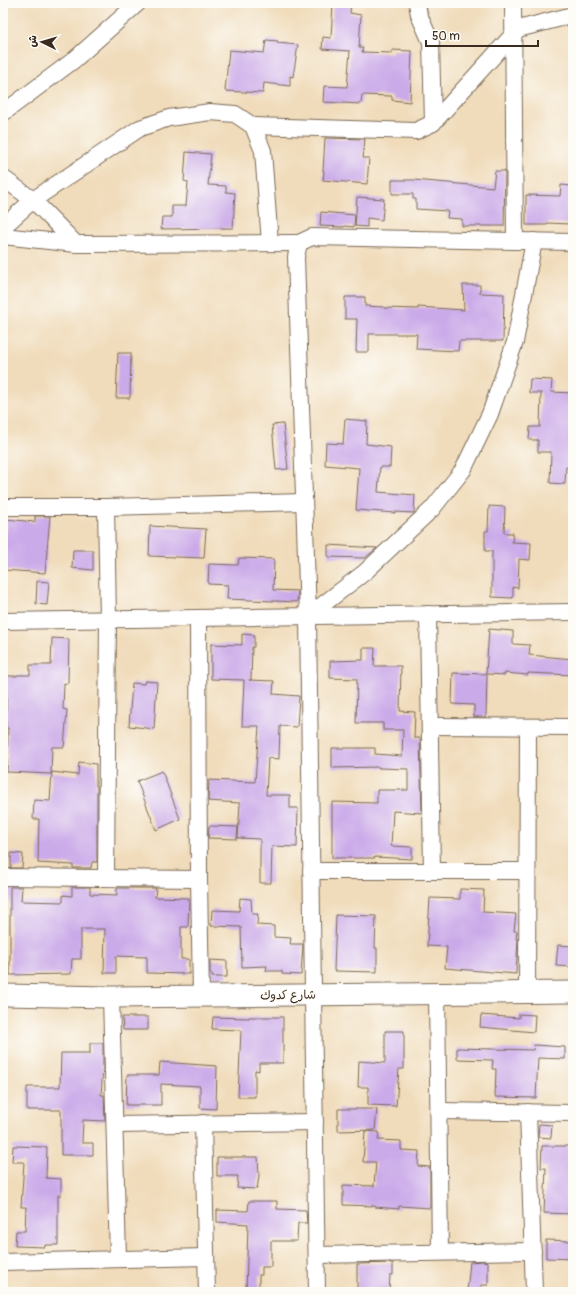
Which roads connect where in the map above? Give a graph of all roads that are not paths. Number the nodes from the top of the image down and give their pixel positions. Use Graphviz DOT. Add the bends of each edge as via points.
graph roads {
  1 [pos="138,3"];
  2 [pos="417,3"];
  3 [pos="513,3"];
  4 [pos="573,15"];
  5 [pos="513,34"];
  6 [pos="3,113"];
  7 [pos="433,123"];
  8 [pos="253,126"];
  9 [pos="3,178"];
  10 [pos="33,200"];
  11 [pos="3,227"];
  12 [pos="3,236"];
  13 [pos="515,241"];
  14 [pos="534,241"];
  15 [pos="573,242"];
  16 [pos="270,243"];
  17 [pos="299,243"];
  18 [pos="76,244"];
  19 [pos="304,502"];
  20 [pos="3,507"];
  21 [pos="106,507"];
  22 [pos="573,612"];
  23 [pos="428,614"];
  24 [pos="308,616"];
  25 [pos="198,618"];
  26 [pos="108,619"];
  27 [pos="3,621"];
  28 [pos="430,726"];
  29 [pos="528,727"];
  30 [pos="573,727"];
  31 [pos="311,871"];
  32 [pos="432,871"];
  33 [pos="527,871"];
  34 [pos="3,876"];
  35 [pos="106,878"];
  36 [pos="199,879"];
  37 [pos="527,992"];
  38 [pos="573,992"];
  39 [pos="437,993"];
  40 [pos="313,994"];
  41 [pos="3,995"];
  42 [pos="201,996"];
  43 [pos="112,997"];
  44 [pos="439,1111"];
  45 [pos="528,1112"];
  46 [pos="573,1113"];
  47 [pos="315,1122"];
  48 [pos="203,1123"];
  49 [pos="115,1124"];
  50 [pos="532,1251"];
  51 [pos="440,1252"];
  52 [pos="317,1255"];
  53 [pos="206,1257"];
  54 [pos="118,1258"];
  55 [pos="3,1262"];
  56 [pos="207,1292"];
  57 [pos="317,1292"];
  58 [pos="534,1292"];
  1 -- 6 [label="street" via="74,60"];
  2 -- 7 [label="street" via="430,42"];
  3 -- 5 [label="street"];
  4 -- 5 [label="street" via="518,29"];
  5 -- 7 [label="street"];
  5 -- 13 [label="street"];
  7 -- 8 [label="street" via="416,131"];
  8 -- 10 [label="street" via="235,114 210,112 169,118 140,128"];
  8 -- 16 [label="street" via="263,151"];
  9 -- 10 [label="street"];
  10 -- 11 [label="street"];
  10 -- 18 [label="street"];
  12 -- 18 [label="street"];
  13 -- 14 [label="street"];
  13 -- 17 [label="street" via="312,237"];
  14 -- 15 [label="street"];
  14 -- 24 [label="street" via="515,342 490,414 463,470 432,509 370,567"];
  16 -- 17 [label="street"];
  16 -- 18 [label="street"];
  17 -- 19 [label="street" via="296,257"];
  19 -- 21 [label="street"];
  19 -- 24 [label="street"];
  20 -- 21 [label="street"];
  21 -- 26 [label="street"];
  22 -- 23 [label="street"];
  23 -- 24 [label="street"];
  23 -- 28 [label="street"];
  24 -- 25 [label="street"];
  24 -- 31 [label="street"];
  25 -- 26 [label="street"];
  25 -- 36 [label="street"];
  26 -- 27 [label="street"];
  26 -- 35 [label="street"];
  28 -- 29 [label="street"];
  28 -- 32 [label="street"];
  29 -- 30 [label="street"];
  29 -- 33 [label="street"];
  31 -- 32 [label="street"];
  31 -- 40 [label="street"];
  32 -- 33 [label="street"];
  33 -- 37 [label="street"];
  34 -- 35 [label="street"];
  35 -- 36 [label="street"];
  36 -- 42 [label="street"];
  37 -- 38 [label="street, شارع كدوك"];
  37 -- 39 [label="street, شارع كدوك"];
  39 -- 40 [label="street, شارع كدوك"];
  39 -- 44 [label="street"];
  40 -- 42 [label="street, شارع كدوك"];
  40 -- 47 [label="street"];
  41 -- 43 [label="street, شارع كدوك"];
  42 -- 43 [label="street, شارع كدوك"];
  43 -- 49 [label="street"];
  44 -- 45 [label="street"];
  44 -- 51 [label="street"];
  45 -- 46 [label="street"];
  45 -- 50 [label="street"];
  47 -- 48 [label="street"];
  47 -- 52 [label="street"];
  48 -- 49 [label="street"];
  48 -- 53 [label="street"];
  49 -- 54 [label="street"];
  50 -- 51 [label="street"];
  50 -- 58 [label="street"];
  51 -- 52 [label="street"];
  52 -- 57 [label="street"];
  53 -- 54 [label="street"];
  53 -- 56 [label="street"];
  54 -- 55 [label="street"];
}
